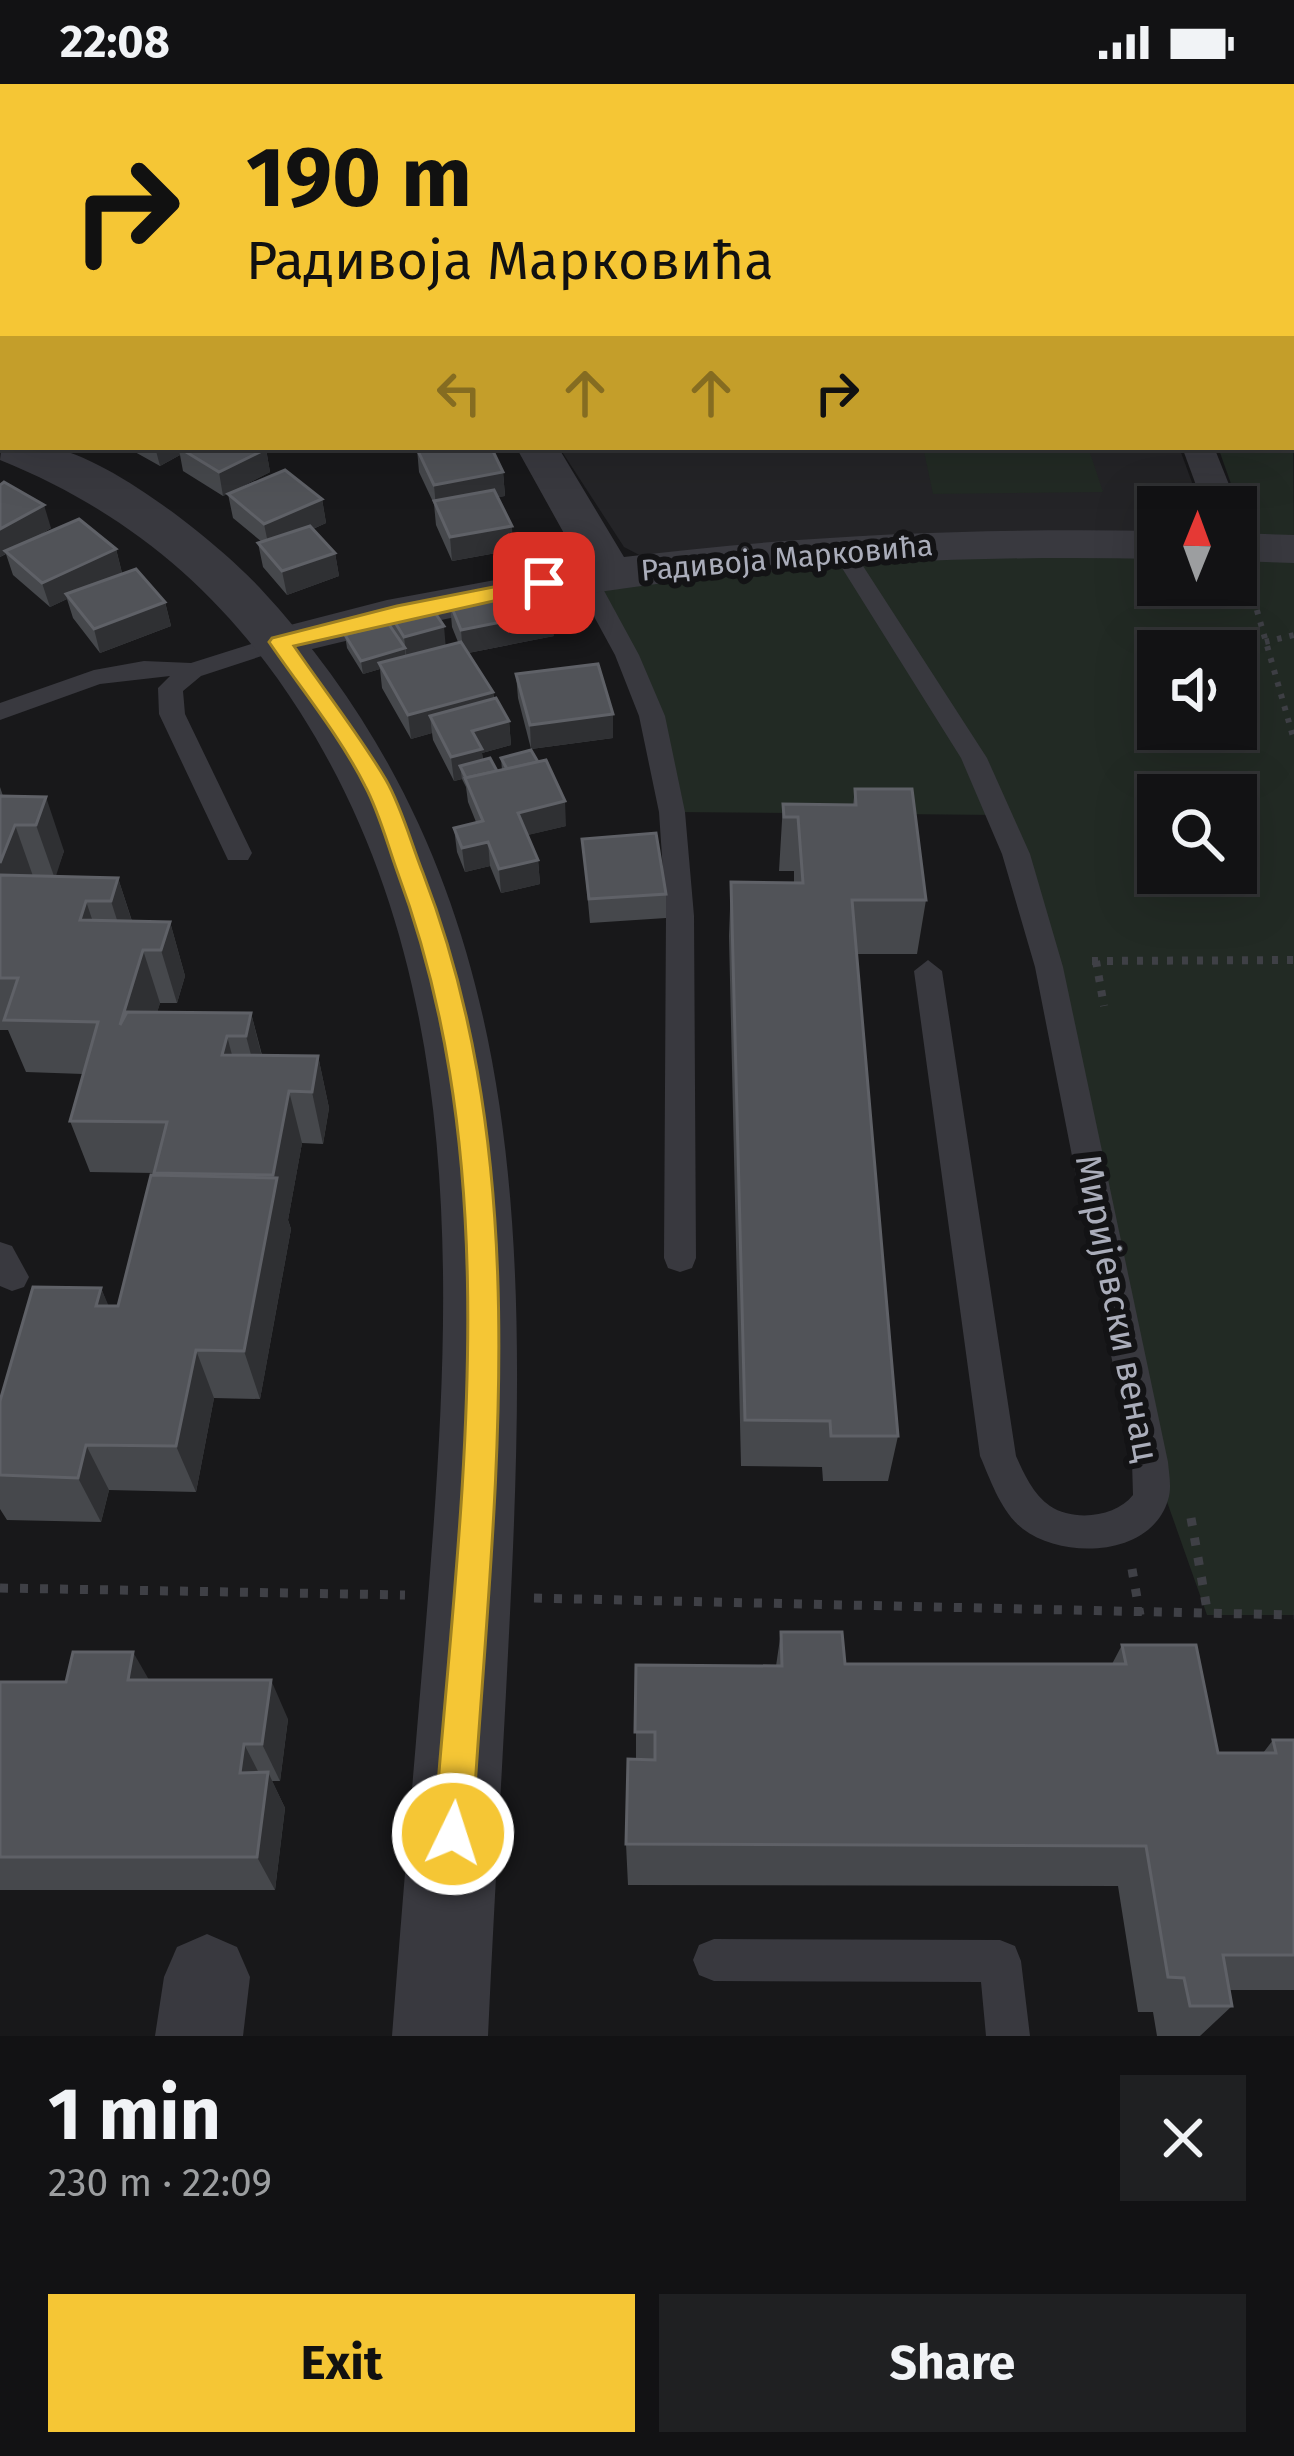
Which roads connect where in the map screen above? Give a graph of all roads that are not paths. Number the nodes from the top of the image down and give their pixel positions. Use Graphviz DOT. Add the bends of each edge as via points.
graph roads {
  1 [pos="16,450"];
  2 [pos="538,450"];
  3 [pos="1199,450"];
  4 [pos="1213,486"];
  5 [pos="1137,545"];
  6 [pos="1257,547"];
  7 [pos="1294,549"];
  8 [pos="843,552"];
  9 [pos="596,574"];
  10 [pos="280,642"];
  11 [pos="192,671"];
  12 [pos="0,712"];
  13 [pos="238,854"];
  14 [pos="928,971"];
  15 [pos="680,1258"];
  16 [pos="714,1960"];
  17 [pos="440,2036"];
  18 [pos="1008,2036"];
  1 -- 10 [label="street" via="146,513 199,552"];
  2 -- 9 [label="street"];
  3 -- 4 [label="street"];
  5 -- 8 [label="street, Радивоја Марковића"];
  6 -- 7 [label="street"];
  8 -- 9 [label="street, Радивоја Марковића"];
  8 -- 14 [label="lane, Миријевски венац" via="974,758 1016,854 1049,967 1150,1462 1152,1497 1124,1526 1047,1524 1016,1494 998,1456"];
  9 -- 10 [label="street, Радивоја Марковића"];
  9 -- 15 [label="lane" via="652,716 672,812 680,916"];
  10 -- 11 [label="lane"];
  10 -- 17 [label="street" via="377,784 435,939 474,1127 482,1406"];
  11 -- 12 [label="lane" via="152,666"];
  11 -- 13 [label="lane" via="170,688 168,700"];
  16 -- 18 [label="lane" via="1000,1961"];
}
